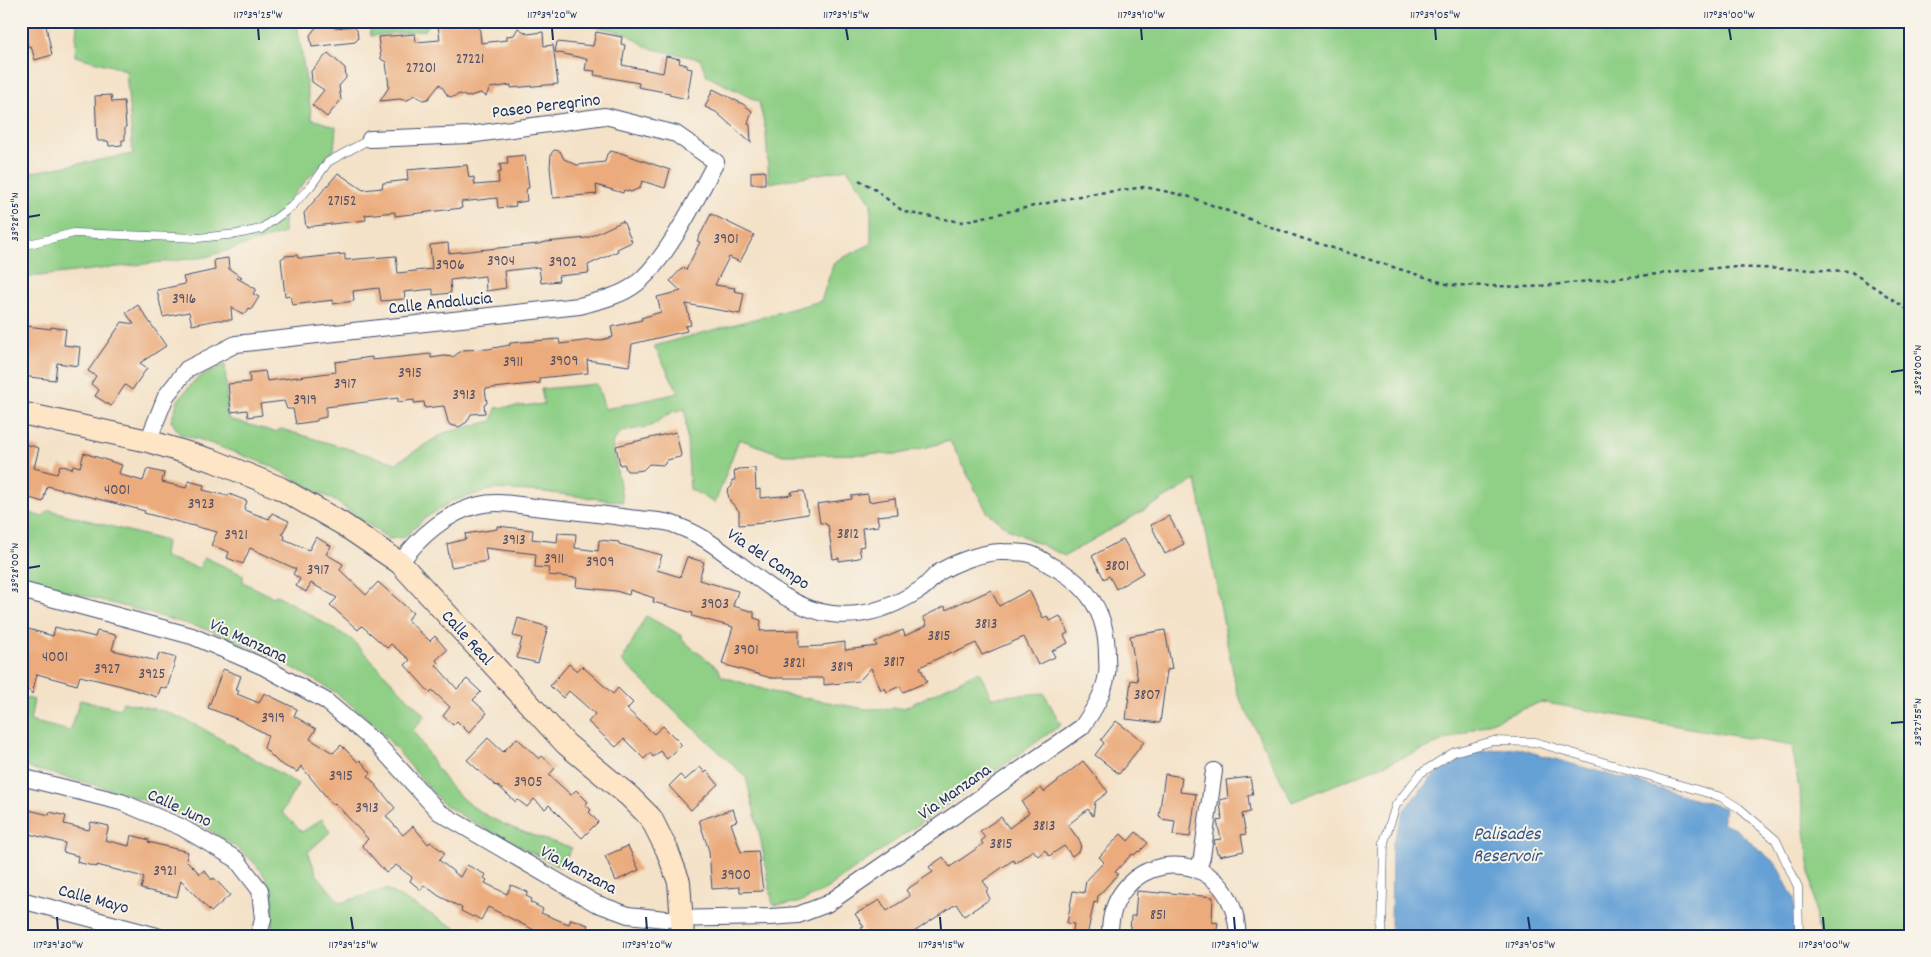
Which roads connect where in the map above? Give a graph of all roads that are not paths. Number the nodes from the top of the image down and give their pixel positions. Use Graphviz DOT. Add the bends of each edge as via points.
graph roads {
  1 [pos="370,139"];
  2 [pos="716,162"];
  3 [pos="21,246"];
  4 [pos="21,413"];
  5 [pos="148,441"];
  6 [pos="400,563"];
  7 [pos="21,590"];
  8 [pos="1107,674"];
  9 [pos="1214,771"];
  10 [pos="21,777"];
  11 [pos="1198,870"];
  12 [pos="21,900"];
  13 [pos="682,927"];
  14 [pos="157,936"];
  15 [pos="259,936"];
  16 [pos="1110,936"];
  17 [pos="1237,936"];
  18 [pos="1382,936"];
  19 [pos="1799,936"];
  1 -- 2 [label="street, Paseo Peregrino" via="469,135 606,116 676,134"];
  1 -- 3 [label="lane" via="328,162 291,207 261,229 198,238 74,233"];
  2 -- 5 [label="street, Calle Andalucia" via="686,218 658,260 636,284 611,297 579,306 236,344 186,369 166,396"];
  4 -- 5 [label="street, Calle Real"];
  5 -- 6 [label="street, Calle Real" via="214,461 280,488 342,523"];
  6 -- 8 [label="street, Via del Campo" via="434,527 448,517 481,504 595,513 681,527 736,560 788,599 830,614 861,615 899,602 920,590 939,573 965,560 999,551 1030,554 1062,571 1094,601 1104,625"];
  6 -- 13 [label="street, Calle Real" via="566,744 651,818 679,882"];
  7 -- 13 [label="street, Via Manzana" via="192,636 264,667 326,701 378,745 439,812 595,903 628,915 665,918"];
  8 -- 13 [label="street, Via Manzana" via="1097,704 1082,727 827,904 798,915"];
  9 -- 11 [label="street"];
  10 -- 15 [label="street, Calle Juno" via="121,802 181,827 236,859 260,890 263,919"];
  11 -- 16 [label="street" via="1177,865 1154,868 1136,877 1122,890 1114,904"];
  11 -- 17 [label="street" via="1219,885 1231,903"];
  12 -- 14 [label="street, Calle Mayo"];
  18 -- 19 [label="lane" via="1384,842 1396,805 1421,773 1454,752 1493,741 1535,742 1720,797 1739,808 1776,840 1798,887"];
}
